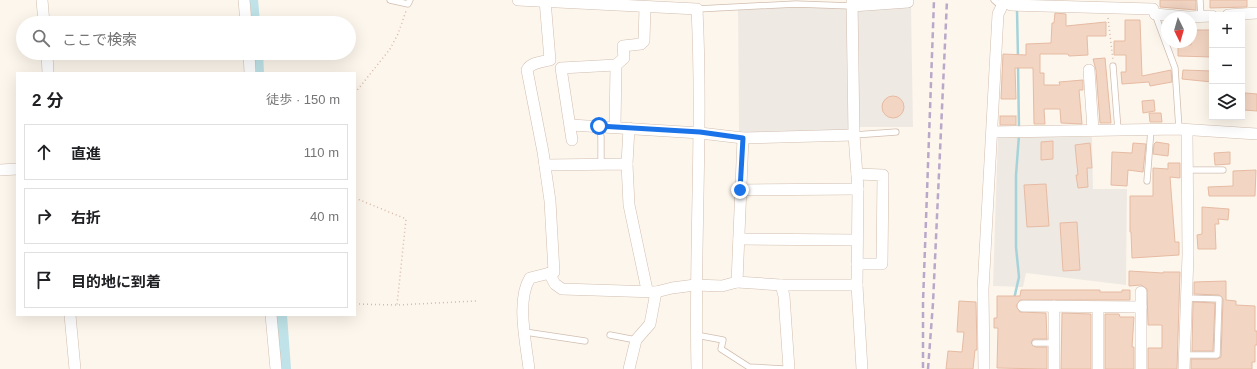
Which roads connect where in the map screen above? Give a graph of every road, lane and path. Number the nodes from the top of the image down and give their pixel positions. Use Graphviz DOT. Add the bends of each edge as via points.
graph roads {
  1 [pos="42,0"];
  2 [pos="244,0"];
  3 [pos="390,0"];
  4 [pos="518,0"];
  5 [pos="525,0"];
  6 [pos="545,0"];
  7 [pos="1200,0"];
  8 [pos="563,1"];
  9 [pos="409,2"];
  10 [pos="603,2"];
  11 [pos="908,2"];
  12 [pos="1001,2"];
  13 [pos="852,3"];
  14 [pos="683,4"];
  15 [pos="645,7"];
  16 [pos="1107,7"];
  17 [pos="697,9"];
  18 [pos="1154,9"];
  19 [pos="1257,13"];
  20 [pos="1245,14"];
  21 [pos="43,16"];
  22 [pos="245,16"];
  23 [pos="1207,16"];
  24 [pos="47,60"];
  25 [pos="249,60"];
  26 [pos="616,65"];
  27 [pos="1113,66"];
  28 [pos="1089,70"];
  29 [pos="48,72"];
  30 [pos="250,72"];
  31 [pos="356,92"];
  32 [pos="571,125"];
  33 [pos="599,126"];
  34 [pos="615,127"];
  35 [pos="629,128"];
  36 [pos="1183,129"];
  37 [pos="1093,130"];
  38 [pos="1118,130"];
  39 [pos="1151,130"];
  40 [pos="700,132"];
  41 [pos="896,132"];
  42 [pos="993,132"];
  43 [pos="1257,134"];
  44 [pos="854,135"];
  45 [pos="743,138"];
  46 [pos="572,140"];
  47 [pos="601,164"];
  48 [pos="627,164"];
  49 [pos="545,165"];
  50 [pos="16,169"];
  51 [pos="0,170"];
  52 [pos="1186,170"];
  53 [pos="1223,170"];
  54 [pos="857,174"];
  55 [pos="1147,181"];
  56 [pos="858,189"];
  57 [pos="740,190"];
  58 [pos="356,198"];
  59 [pos="739,239"];
  60 [pos="857,240"];
  61 [pos="857,264"];
  62 [pos="549,273"];
  63 [pos="737,282"];
  64 [pos="695,285"];
  65 [pos="781,285"];
  66 [pos="857,285"];
  67 [pos="651,291"];
  68 [pos="1141,292"];
  69 [pos="1187,298"];
  70 [pos="476,301"];
  71 [pos="356,304"];
  72 [pos="397,305"];
  73 [pos="1023,306"];
  74 [pos="1054,306"];
  75 [pos="1098,306"];
  76 [pos="1141,307"];
  77 [pos="70,316"];
  78 [pos="271,316"];
  79 [pos="525,332"];
  80 [pos="610,335"];
  81 [pos="696,335"];
  82 [pos="636,340"];
  83 [pos="585,341"];
  84 [pos="1034,343"];
  85 [pos="1054,343"];
  86 [pos="1184,354"];
  87 [pos="75,369"];
  88 [pos="276,369"];
  89 [pos="529,369"];
  90 [pos="629,369"];
  91 [pos="697,369"];
  92 [pos="784,369"];
  93 [pos="789,369"];
  94 [pos="862,369"];
  95 [pos="984,369"];
  96 [pos="1054,369"];
  97 [pos="1098,369"];
  98 [pos="1140,369"];
  99 [pos="1184,369"];
  1 -- 21 [label="street"];
  2 -- 22 [label="street"];
  3 -- 9 [label="lane"];
  4 -- 5 [label="street"];
  5 -- 6 [label="street"];
  6 -- 8 [label="street"];
  6 -- 49 [label="street" via="550,60 535,63 527,70"];
  7 -- 23 [label="lane"];
  8 -- 10 [label="street"];
  9 -- 31 [label="path" via="398,34 390,48"];
  10 -- 15 [label="street"];
  11 -- 13 [label="street"];
  12 -- 16 [label="street" via="1011,5"];
  12 -- 42 [label="street" via="998,14"];
  13 -- 17 [label="lane"];
  13 -- 44 [label="street"];
  14 -- 15 [label="street"];
  14 -- 17 [label="street"];
  15 -- 26 [label="street" via="644,41 641,44 623,46 624,58"];
  16 -- 18 [label="street"];
  16 -- 27 [label="path"];
  17 -- 40 [label="street"];
  18 -- 23 [label="street"];
  18 -- 36 [label="lane" via="1175,68"];
  19 -- 20 [label="street"];
  24 -- 29 [label="street"];
  25 -- 30 [label="street"];
  26 -- 32 [label="street" via="561,68"];
  26 -- 34 [label="street"];
  27 -- 38 [label="lane"];
  28 -- 37 [label="street"];
  32 -- 33 [label="street"];
  32 -- 46 [label="street"];
  33 -- 34 [label="street"];
  33 -- 47 [label="lane"];
  34 -- 35 [label="street"];
  35 -- 40 [label="street"];
  35 -- 48 [label="street"];
  36 -- 39 [label="street"];
  36 -- 43 [label="street"];
  36 -- 52 [label="street"];
  37 -- 38 [label="street"];
  37 -- 42 [label="street"];
  38 -- 39 [label="street"];
  39 -- 55 [label="lane"];
  40 -- 45 [label="street"];
  40 -- 64 [label="street"];
  41 -- 44 [label="lane"];
  42 -- 95 [label="street" via="983,290"];
  44 -- 45 [label="street"];
  44 -- 54 [label="street"];
  45 -- 57 [label="street"];
  47 -- 48 [label="street"];
  47 -- 49 [label="street"];
  48 -- 67 [label="street" via="630,205"];
  49 -- 62 [label="street" via="554,272"];
  50 -- 51 [label="street"];
  52 -- 53 [label="lane"];
  52 -- 69 [label="street"];
  54 -- 56 [label="street"];
  54 -- 61 [label="street" via="883,175 882,264"];
  56 -- 57 [label="street"];
  56 -- 60 [label="street"];
  57 -- 59 [label="street"];
  58 -- 72 [label="path" via="406,219"];
  59 -- 60 [label="street"];
  59 -- 63 [label="street"];
  60 -- 61 [label="street"];
  61 -- 66 [label="street"];
  62 -- 67 [label="street" via="555,284 562,289"];
  62 -- 79 [label="street" via="530,278 525,285"];
  63 -- 64 [label="street" via="722,286"];
  63 -- 65 [label="street"];
  64 -- 67 [label="street"];
  64 -- 81 [label="street"];
  65 -- 66 [label="street"];
  65 -- 93 [label="street"];
  66 -- 94 [label="street"];
  67 -- 82 [label="street" via="650,324"];
  68 -- 76 [label="street"];
  69 -- 86 [label="street"];
  69 -- 86 [label="lane" via="1219,299 1217,355"];
  70 -- 72 [label="path"];
  71 -- 72 [label="path"];
  73 -- 74 [label="street"];
  74 -- 75 [label="street"];
  74 -- 85 [label="street"];
  75 -- 76 [label="street"];
  75 -- 97 [label="street"];
  76 -- 98 [label="street"];
  77 -- 87 [label="street"];
  78 -- 88 [label="street"];
  79 -- 83 [label="lane"];
  79 -- 89 [label="street"];
  80 -- 82 [label="lane"];
  81 -- 91 [label="street"];
  81 -- 92 [label="lane" via="723,340 721,349 748,367"];
  82 -- 90 [label="street"];
  84 -- 85 [label="lane"];
  85 -- 96 [label="street"];
  86 -- 99 [label="street"];
}
